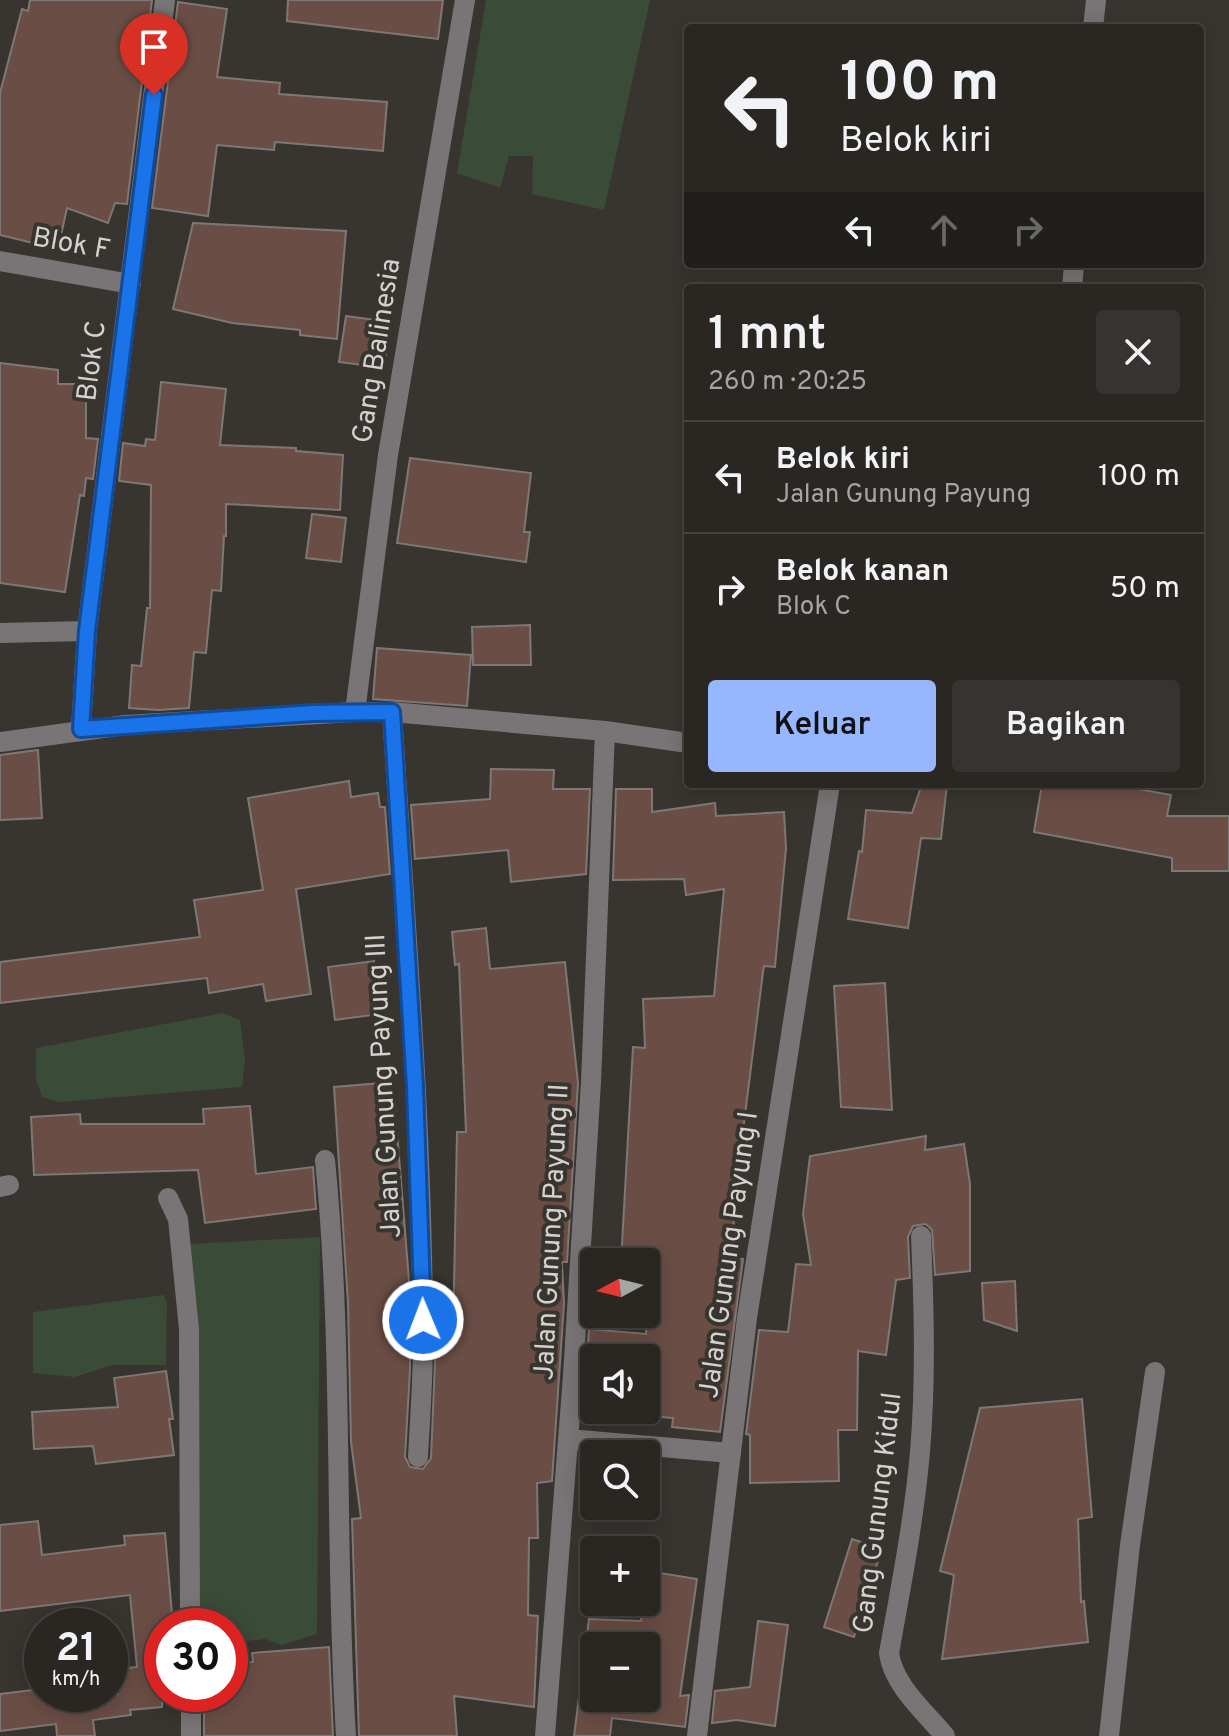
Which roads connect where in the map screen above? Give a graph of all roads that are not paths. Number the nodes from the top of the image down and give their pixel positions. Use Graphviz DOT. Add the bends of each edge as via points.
graph roads {
  1 [pos="165,0"];
  2 [pos="465,0"];
  3 [pos="1096,0"];
  4 [pos="1093,24"];
  5 [pos="0,261"];
  6 [pos="131,284"];
  7 [pos="87,631"];
  8 [pos="0,633"];
  9 [pos="355,712"];
  10 [pos="392,712"];
  11 [pos="81,729"];
  12 [pos="605,731"];
  13 [pos="0,742"];
  14 [pos="684,742"];
  15 [pos="829,788"];
  16 [pos="325,1160"];
  17 [pos="168,1198"];
  18 [pos="921,1236"];
  19 [pos="1155,1372"];
  20 [pos="568,1439"];
  21 [pos="731,1453"];
  22 [pos="418,1457"];
  23 [pos="190,1608"];
  24 [pos="191,1712"];
  25 [pos="191,1736"];
  26 [pos="346,1736"];
  27 [pos="545,1736"];
  28 [pos="697,1736"];
  29 [pos="945,1736"];
  30 [pos="1109,1736"];
  1 -- 6 [label="street, Blok C"];
  2 -- 9 [label="street, Gang Balinesia" via="388,455"];
  3 -- 4 [label="street"];
  5 -- 6 [label="street, Blok F"];
  6 -- 7 [label="street, Blok C"];
  7 -- 8 [label="street"];
  7 -- 11 [label="street, Blok C"];
  9 -- 10 [label="street"];
  9 -- 11 [label="street"];
  10 -- 12 [label="street"];
  10 -- 22 [label="street, Jalan Gunung Payung III" via="422,1245"];
  11 -- 13 [label="street"];
  12 -- 14 [label="street"];
  12 -- 20 [label="street, Jalan Gunung Payung II" via="591,1082"];
  15 -- 21 [label="street, Jalan Gunung Payung I"];
  16 -- 26 [label="street" via="333,1242 339,1631"];
  17 -- 23 [label="street" via="178,1219 189,1329"];
  18 -- 29 [label="street, Gang Gunung Kidul" via="925,1318 920,1450 889,1653 898,1680"];
  19 -- 30 [label="street"];
  20 -- 21 [label="street"];
  20 -- 27 [label="street, Jalan Gunung Payung II"];
  21 -- 28 [label="street, Jalan Gunung Payung I"];
  24 -- 25 [label="street"];
}
